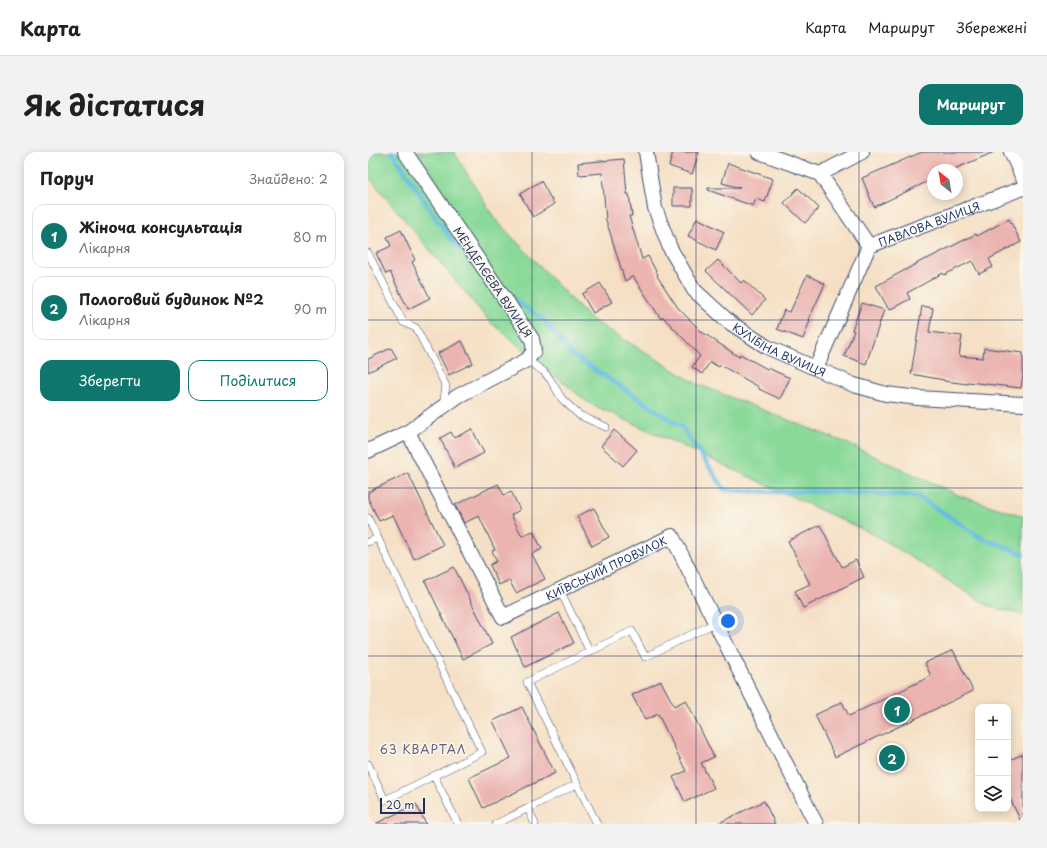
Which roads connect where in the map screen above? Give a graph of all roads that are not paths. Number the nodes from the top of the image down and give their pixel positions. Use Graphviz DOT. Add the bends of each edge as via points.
graph roads {
  1 [pos="405,152"];
  2 [pos="646,152"];
  3 [pos="759,152"];
  4 [pos="862,152"];
  5 [pos="1011,152"];
  6 [pos="820,174"];
  7 [pos="1023,178"];
  8 [pos="1023,188"];
  9 [pos="869,246"];
  10 [pos="368,253"];
  11 [pos="527,360"];
  12 [pos="816,368"];
  13 [pos="1023,404"];
  14 [pos="442,407"];
  15 [pos="606,427"];
  16 [pos="408,432"];
  17 [pos="368,451"];
  18 [pos="368,518"];
  19 [pos="378,538"];
  20 [pos="368,542"];
  21 [pos="560,590"];
  22 [pos="715,623"];
  23 [pos="590,652"];
  24 [pos="368,764"];
  25 [pos="434,776"];
  26 [pos="577,784"];
  27 [pos="528,808"];
  28 [pos="458,824"];
  29 [pos="496,824"];
  30 [pos="535,824"];
  31 [pos="597,824"];
  32 [pos="816,824"];
  1 -- 11 [label="street, МЕНДЕЛЄЄВА ВУЛИЦЯ" via="532,339 534,351"];
  2 -- 12 [label="street, КУЛІБІНА ВУЛИЦЯ" via="655,208 670,248 694,290 728,322 767,347"];
  3 -- 6 [label="street"];
  4 -- 6 [label="street"];
  5 -- 7 [label="street"];
  6 -- 9 [label="street"];
  8 -- 9 [label="street, ПАВЛОВА ВУЛИЦЯ"];
  9 -- 12 [label="street, ПАВЛОВА ВУЛИЦЯ"];
  10 -- 14 [label="lane" via="403,322 416,328 446,386"];
  11 -- 14 [label="street"];
  11 -- 15 [label="lane" via="544,372 562,399 579,415"];
  12 -- 13 [label="street, КУЛІБІНА ВУЛИЦЯ" via="854,385 886,394"];
  14 -- 16 [label="street"];
  16 -- 17 [label="street"];
  16 -- 21 [label="street, КИЇВСЬКИЙ ПРОВУЛОК" via="503,617"];
  18 -- 19 [label="lane"];
  19 -- 20 [label="lane"];
  19 -- 25 [label="lane" via="482,752"];
  21 -- 22 [label="street, КИЇВСЬКИЙ ПРОВУЛОК" via="672,536"];
  21 -- 23 [label="lane"];
  22 -- 23 [label="lane" via="644,657 632,631"];
  22 -- 32 [label="street, КИЇВСЬКИЙ ПРОВУЛОК"];
  23 -- 26 [label="lane" via="527,682"];
  24 -- 25 [label="lane" via="385,800"];
  25 -- 28 [label="lane"];
  26 -- 27 [label="lane"];
  26 -- 31 [label="lane"];
  27 -- 29 [label="lane"];
  27 -- 30 [label="lane"];
}
